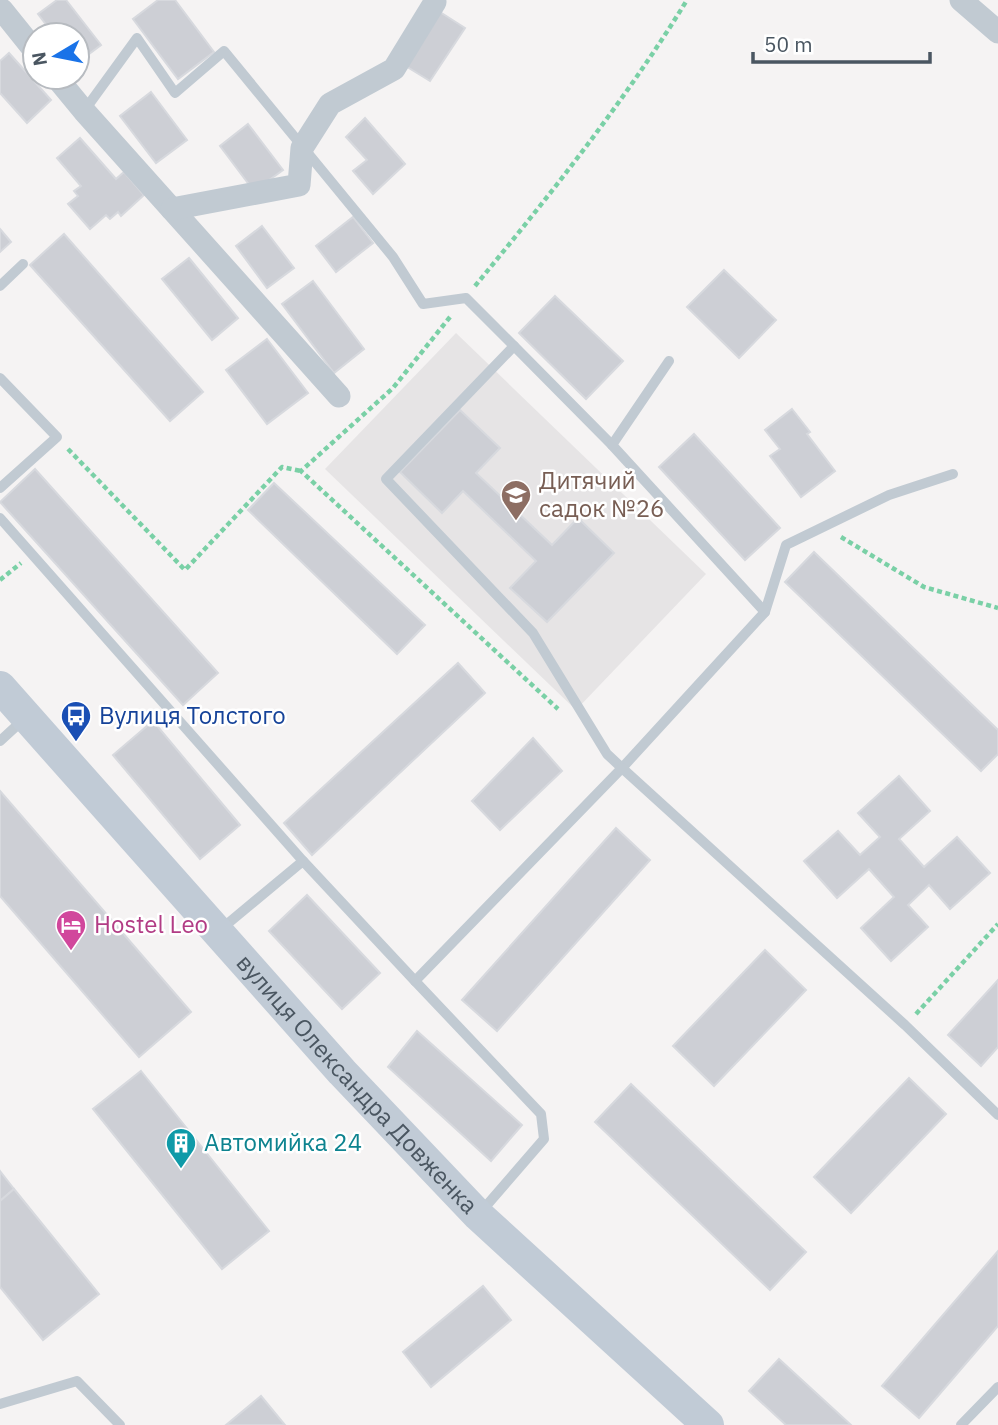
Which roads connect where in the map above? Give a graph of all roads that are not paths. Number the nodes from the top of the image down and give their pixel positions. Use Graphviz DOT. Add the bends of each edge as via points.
graph roads {
  1 [pos="961,0"];
  2 [pos="435,2"];
  3 [pos="1,7"];
  4 [pos="998,32"];
  5 [pos="21,33"];
  6 [pos="68,91"];
  7 [pos="84,111"];
  8 [pos="302,148"];
  9 [pos="173,209"];
  10 [pos="23,264"];
  11 [pos="0,286"];
  12 [pos="514,346"];
  13 [pos="669,361"];
  14 [pos="0,378"];
  15 [pos="339,396"];
  16 [pos="612,444"];
  17 [pos="953,474"];
  18 [pos="0,488"];
  19 [pos="0,518"];
  20 [pos="765,612"];
  21 [pos="0,687"];
  22 [pos="26,717"];
  23 [pos="0,741"];
  24 [pos="622,768"];
  25 [pos="303,861"];
  26 [pos="218,931"];
  27 [pos="415,982"];
  28 [pos="998,1115"];
  29 [pos="478,1215"];
  30 [pos="998,1387"];
  31 [pos="0,1404"];
  32 [pos="120,1425"];
  33 [pos="708,1425"];
  34 [pos="961,1425"];
  1 -- 4 [label="street"];
  2 -- 8 [label="street" via="394,69 330,104"];
  3 -- 5 [label="street"];
  6 -- 7 [label="street"];
  7 -- 8 [label="lane" via="137,38 175,93 224,51"];
  7 -- 9 [label="street"];
  8 -- 9 [label="street" via="299,186"];
  8 -- 12 [label="lane" via="393,257 423,304 466,298"];
  9 -- 15 [label="street"];
  10 -- 11 [label="lane"];
  12 -- 16 [label="lane"];
  12 -- 24 [label="lane" via="386,480 533,633 607,754"];
  13 -- 16 [label="lane"];
  14 -- 18 [label="lane" via="57,437"];
  16 -- 20 [label="lane"];
  17 -- 20 [label="lane" via="889,495 786,545"];
  19 -- 25 [label="lane"];
  20 -- 24 [label="lane"];
  21 -- 22 [label="main road, вулиця Олександра Довженка"];
  22 -- 23 [label="lane"];
  22 -- 26 [label="main road, вулиця Олександра Довженка"];
  24 -- 27 [label="lane"];
  24 -- 28 [label="lane"];
  25 -- 26 [label="lane"];
  25 -- 27 [label="lane"];
  26 -- 29 [label="main road, вулиця Олександра Довженка" via="342,1072"];
  27 -- 29 [label="lane" via="541,1114 544,1139"];
  29 -- 33 [label="main road, вулиця Олександра Довженка"];
  30 -- 34 [label="lane"];
  31 -- 32 [label="lane" via="77,1381"];
}
